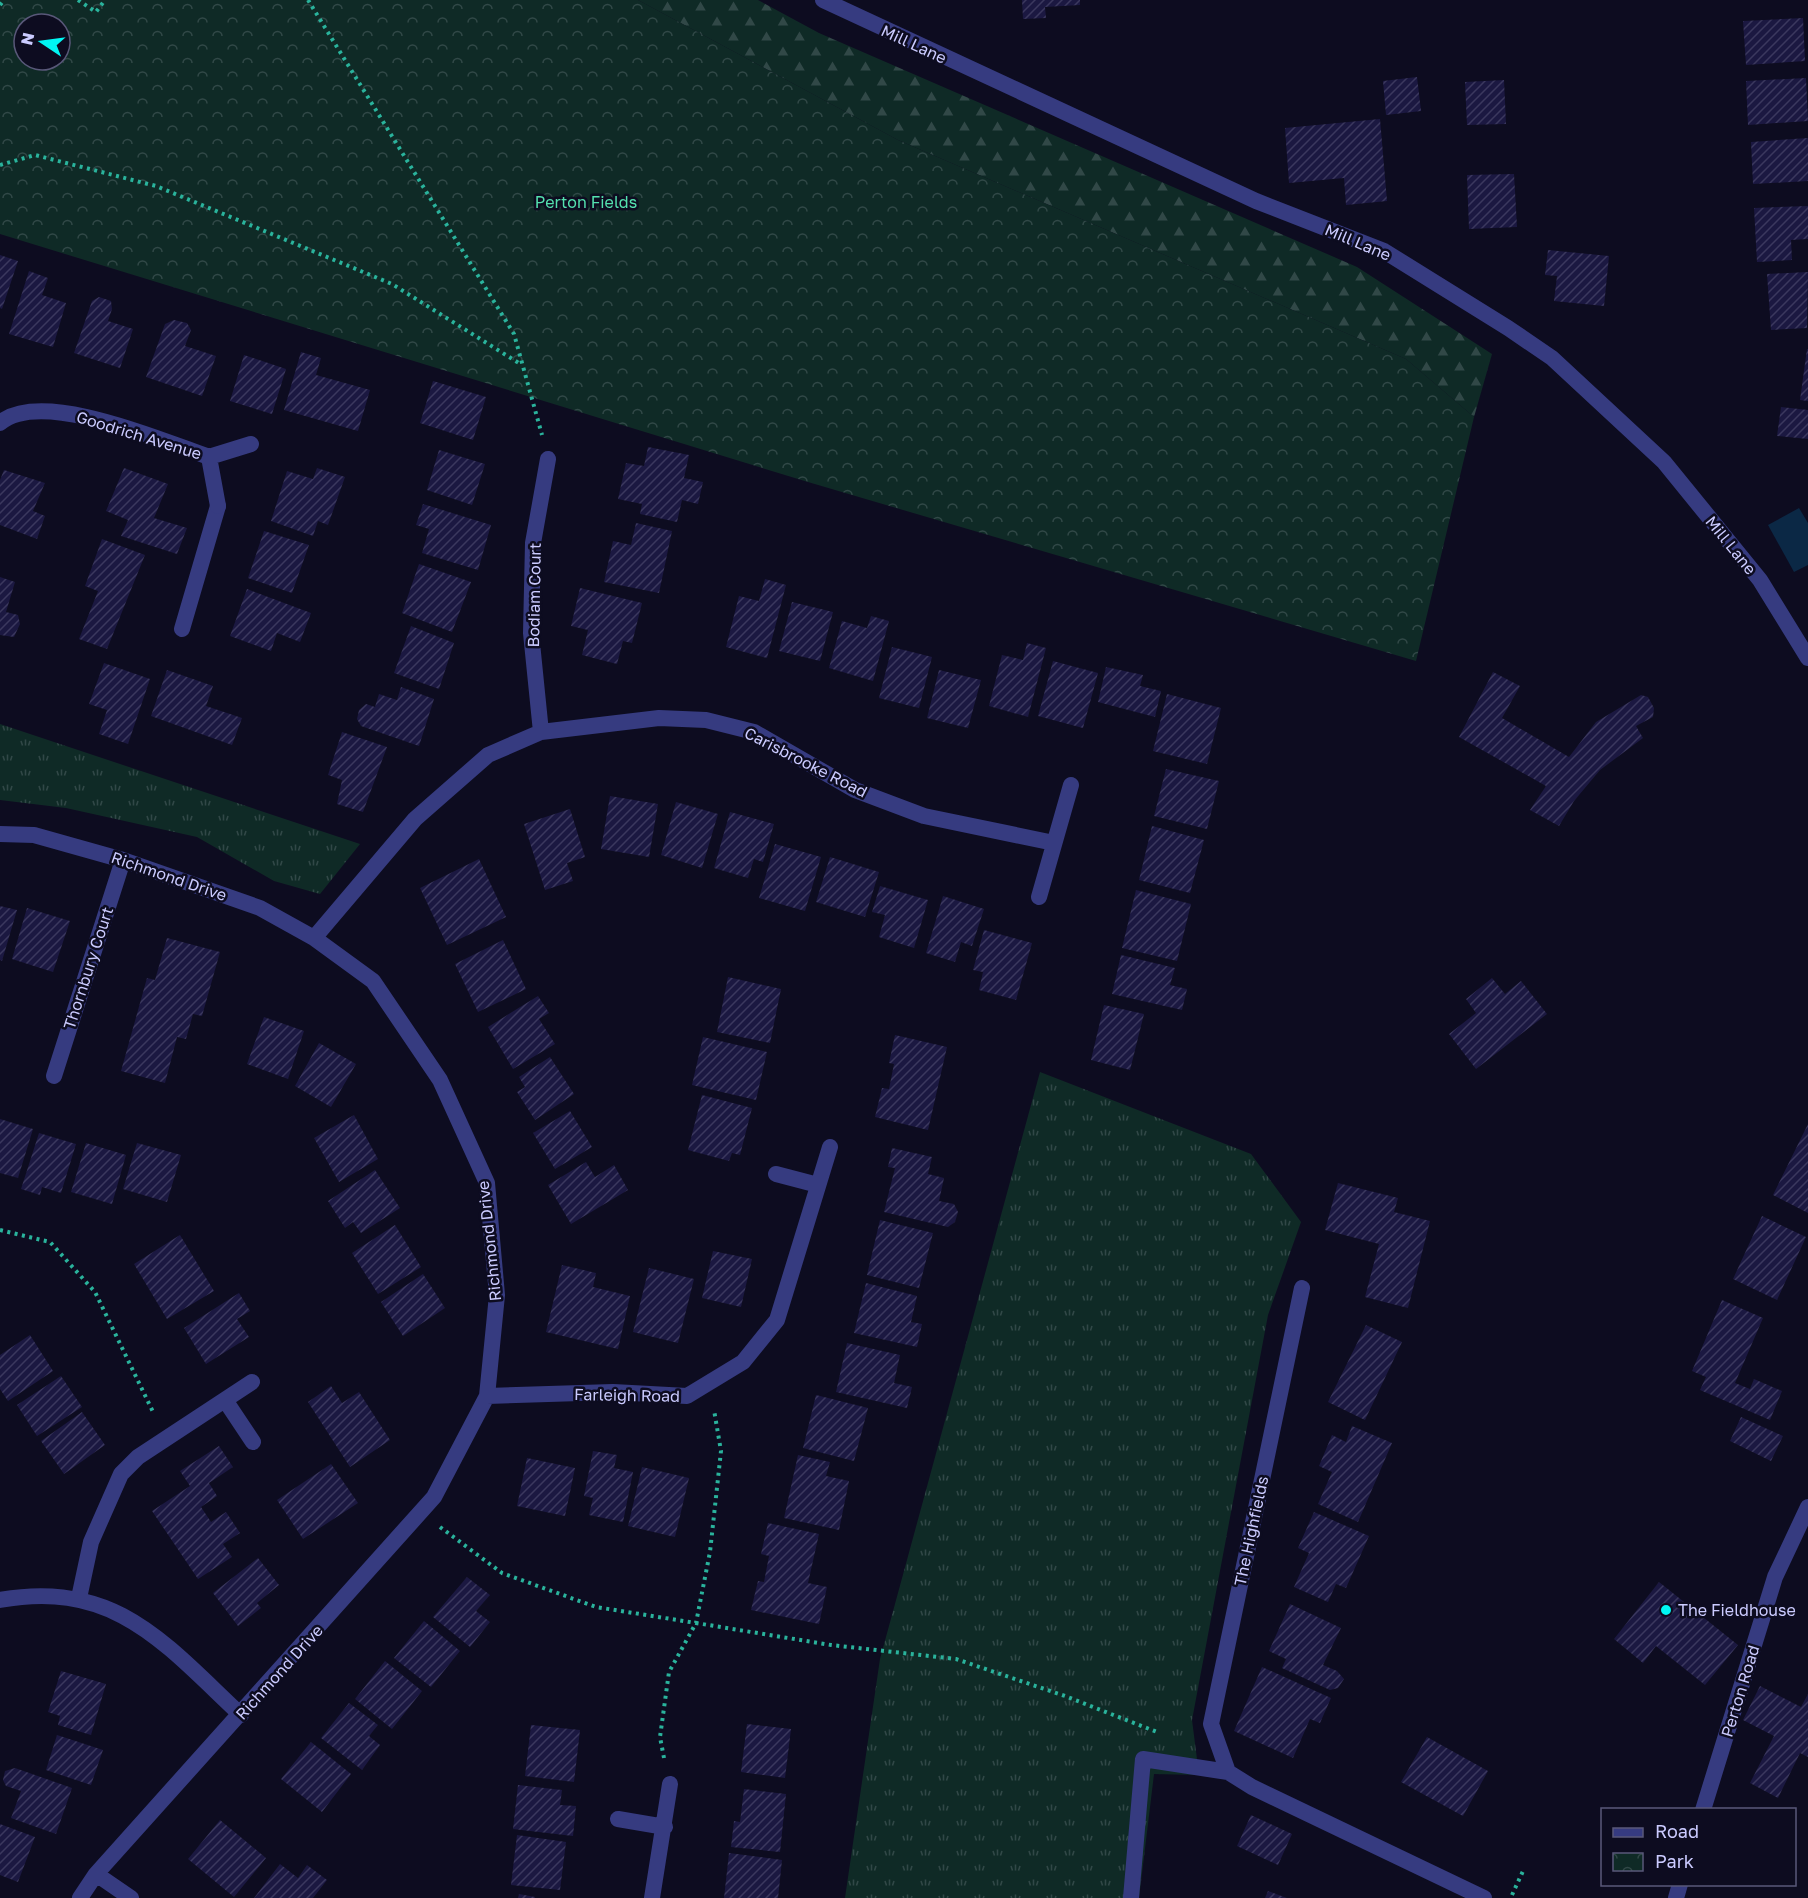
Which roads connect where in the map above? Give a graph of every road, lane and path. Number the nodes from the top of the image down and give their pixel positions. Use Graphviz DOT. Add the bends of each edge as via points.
graph roads {
  1 [pos="4,0"];
  2 [pos="78,0"];
  3 [pos="105,0"];
  4 [pos="308,0"];
  5 [pos="823,0"];
  6 [pos="0,5"];
  7 [pos="0,165"];
  8 [pos="522,365"];
  9 [pos="0,423"];
  10 [pos="251,444"];
  11 [pos="209,457"];
  12 [pos="548,459"];
  13 [pos="182,629"];
  14 [pos="1808,658"];
  15 [pos="540,732"];
  16 [pos="1071,785"];
  17 [pos="0,834"];
  18 [pos="1054,843"];
  19 [pos="123,860"];
  20 [pos="1039,897"];
  21 [pos="314,938"];
  22 [pos="54,1076"];
  23 [pos="830,1147"];
  24 [pos="776,1174"];
  25 [pos="818,1185"];
  26 [pos="0,1230"];
  27 [pos="1302,1288"];
  28 [pos="252,1382"];
  29 [pos="709,1383"];
  30 [pos="487,1396"];
  31 [pos="225,1400"];
  32 [pos="166,1439"];
  33 [pos="253,1442"];
  34 [pos="1808,1507"];
  35 [pos="420,1513"];
  36 [pos="79,1598"];
  37 [pos="0,1600"];
  38 [pos="696,1623"];
  39 [pos="241,1715"];
  40 [pos="1165,1735"];
  41 [pos="1228,1772"];
  42 [pos="670,1784"];
  43 [pos="1704,1808"];
  44 [pos="618,1819"];
  45 [pos="665,1827"];
  46 [pos="1523,1871"];
  47 [pos="96,1874"];
  48 [pos="80,1898"];
  49 [pos="131,1898"];
  50 [pos="652,1898"];
  51 [pos="1131,1898"];
  52 [pos="1484,1898"];
  53 [pos="1510,1898"];
  1 -- 6 [label="path"];
  2 -- 3 [label="path" via="96,12"];
  4 -- 8 [label="path" via="514,334"];
  5 -- 14 [label="street, Mill Lane" via="1256,201 1384,251 1508,328 1552,358 1664,462 1760,580"];
  7 -- 8 [label="path" via="35,155 156,186 392,284"];
  8 -- 12 [label="path"];
  9 -- 11 [label="street, Goodrich Avenue" via="42,409 97,419"];
  10 -- 11 [label="street, Goodrich Avenue"];
  11 -- 13 [label="street, Goodrich Avenue" via="218,506"];
  12 -- 15 [label="street, Bodiam Court" via="533,543 531,633"];
  15 -- 18 [label="street, Carisbrooke Road" via="658,718 706,720 754,732 855,789 924,816"];
  15 -- 21 [label="street, Carisbrooke Road" via="488,755 415,819"];
  16 -- 18 [label="street"];
  17 -- 19 [label="street, Richmond Drive" via="34,835"];
  18 -- 20 [label="street"];
  19 -- 21 [label="street, Richmond Drive" via="260,908"];
  19 -- 22 [label="street, Thornbury Court"];
  21 -- 30 [label="street, Richmond Drive" via="373,981 440,1080 487,1182 497,1295"];
  23 -- 25 [label="street, Farleigh Road"];
  24 -- 25 [label="street"];
  25 -- 29 [label="street, Farleigh Road" via="777,1320 743,1362"];
  26 -- 32 [label="path" via="50,1242 95,1292"];
  27 -- 41 [label="street, The Highfields" via="1211,1724"];
  28 -- 31 [label="street"];
  29 -- 30 [label="street, Farleigh Road" via="687,1396 614,1392"];
  29 -- 38 [label="path" via="721,1451 710,1552"];
  30 -- 35 [label="street, Richmond Drive" via="434,1497"];
  31 -- 32 [label="street"];
  31 -- 33 [label="street"];
  32 -- 36 [label="street" via="121,1474 91,1542"];
  34 -- 43 [label="street, Perton Road" via="1775,1577"];
  35 -- 38 [label="path" via="502,1573 596,1607"];
  35 -- 39 [label="street, Richmond Drive"];
  36 -- 37 [label="street" via="53,1594"];
  36 -- 39 [label="street" via="126,1616 153,1634"];
  38 -- 40 [label="path" via="956,1659"];
  38 -- 42 [label="path" via="669,1672 660,1737"];
  39 -- 47 [label="street, Richmond Drive"];
  41 -- 51 [label="street" via="1143,1759"];
  41 -- 52 [label="street"];
  42 -- 45 [label="street"];
  44 -- 45 [label="street"];
  45 -- 50 [label="street"];
  46 -- 53 [label="path"];
  47 -- 48 [label="street, Richmond Drive"];
  47 -- 49 [label="street"];
}
